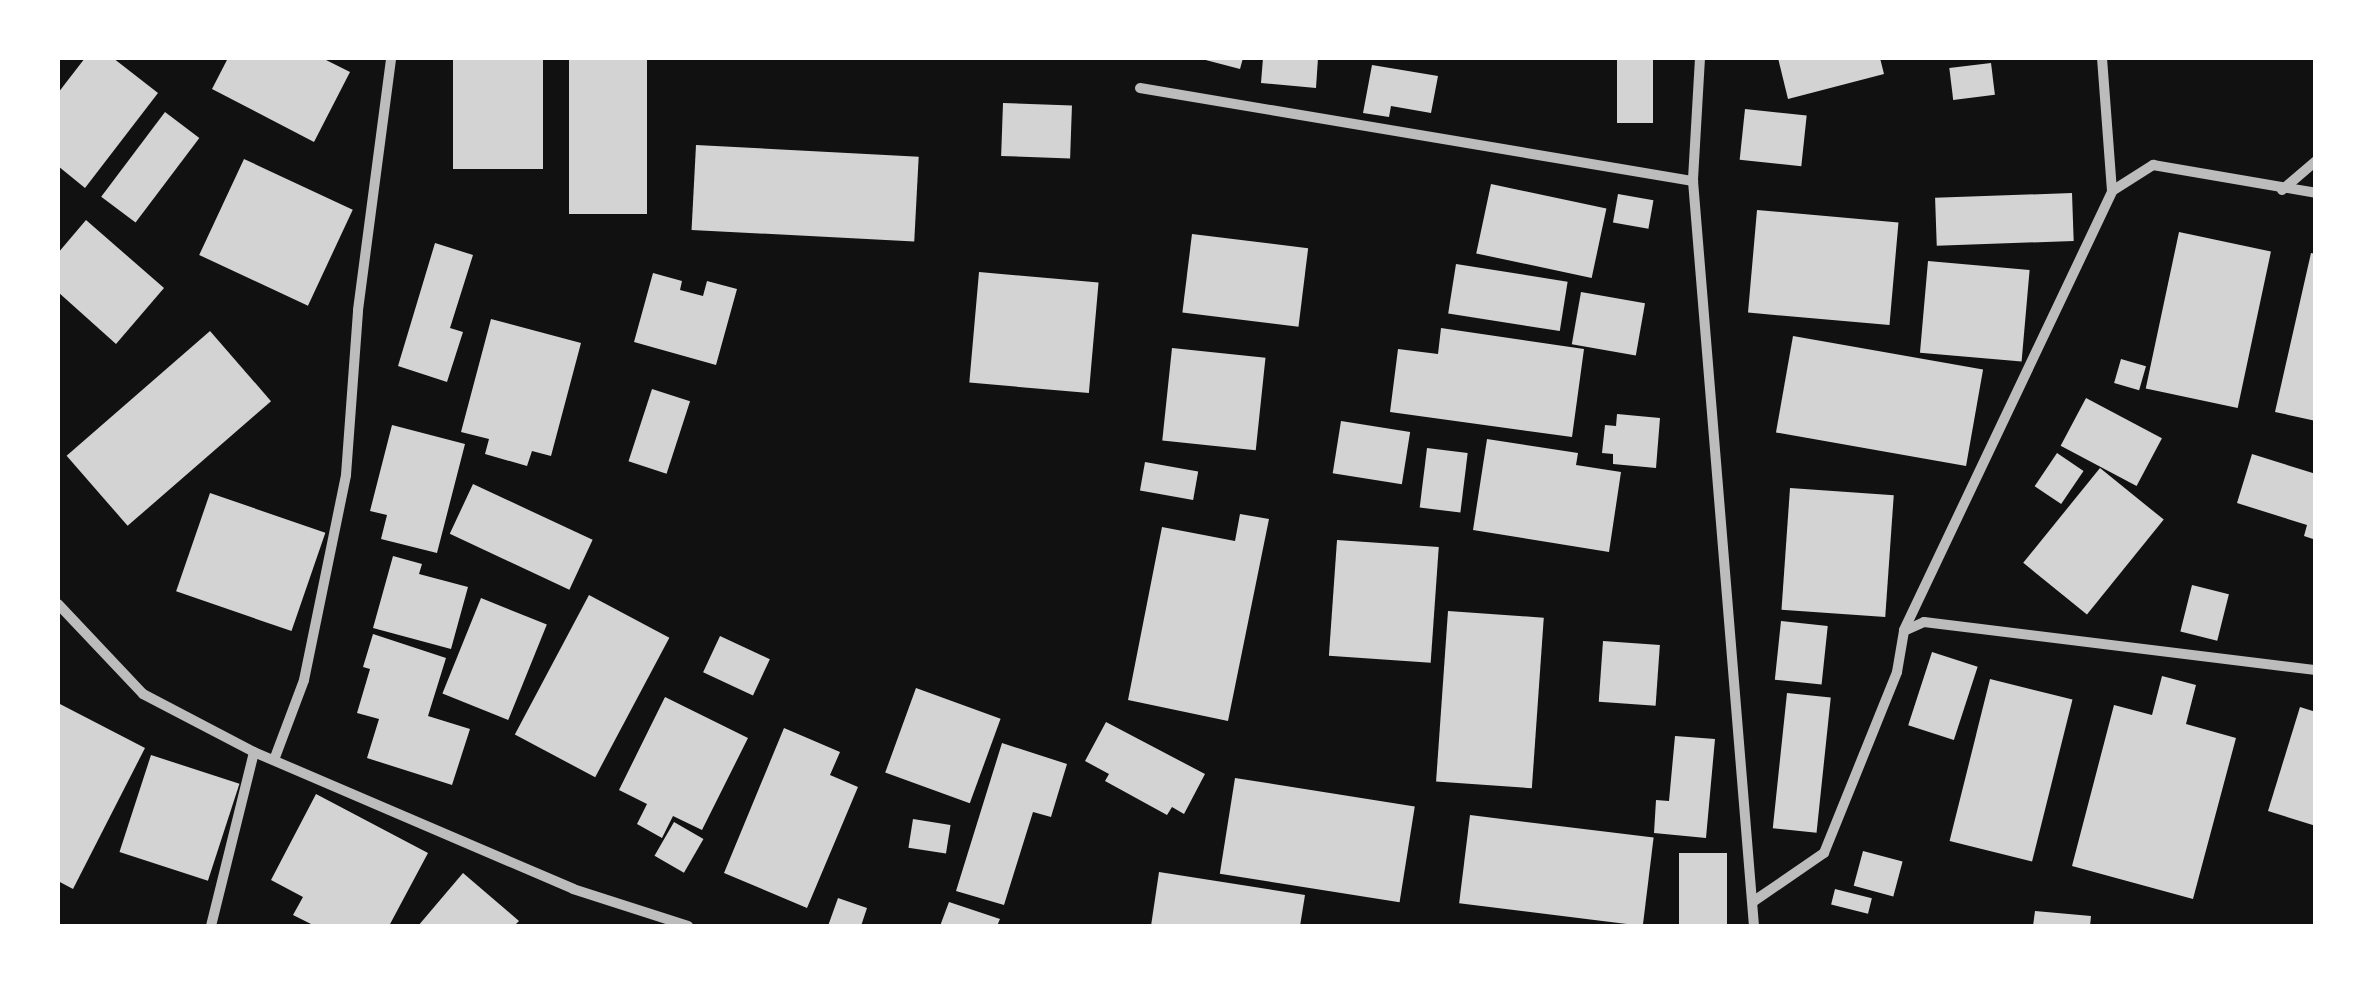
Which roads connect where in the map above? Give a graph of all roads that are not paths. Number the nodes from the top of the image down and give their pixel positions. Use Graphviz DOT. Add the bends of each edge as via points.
graph roads {
  1 [pos="391,58"];
  2 [pos="1700,58"];
  3 [pos="2102,58"];
  4 [pos="1140,88"];
  5 [pos="2316,162"];
  6 [pos="1693,181"];
  7 [pos="2281,190"];
  8 [pos="2112,191"];
  9 [pos="2316,193"];
  10 [pos="58,604"];
  11 [pos="1904,631"];
  12 [pos="2316,670"];
  13 [pos="254,752"];
  14 [pos="274,760"];
  15 [pos="1754,901"];
  16 [pos="210,926"];
  17 [pos="688,926"];
  18 [pos="1754,926"];
  1 -- 14 [label="street" via="358,310 346,475 304,680"];
  2 -- 6 [label="street"];
  3 -- 8 [label="street"];
  4 -- 6 [label="street"];
  5 -- 7 [label="street"];
  6 -- 15 [label="street"];
  7 -- 8 [label="street" via="2152,165"];
  7 -- 9 [label="street"];
  8 -- 11 [label="street"];
  10 -- 13 [label="street" via="144,694"];
  11 -- 12 [label="street" via="1924,622"];
  11 -- 15 [label="street" via="1897,672 1824,853"];
  13 -- 14 [label="street"];
  13 -- 16 [label="street"];
  14 -- 17 [label="street" via="574,889"];
  15 -- 18 [label="street"];
}
